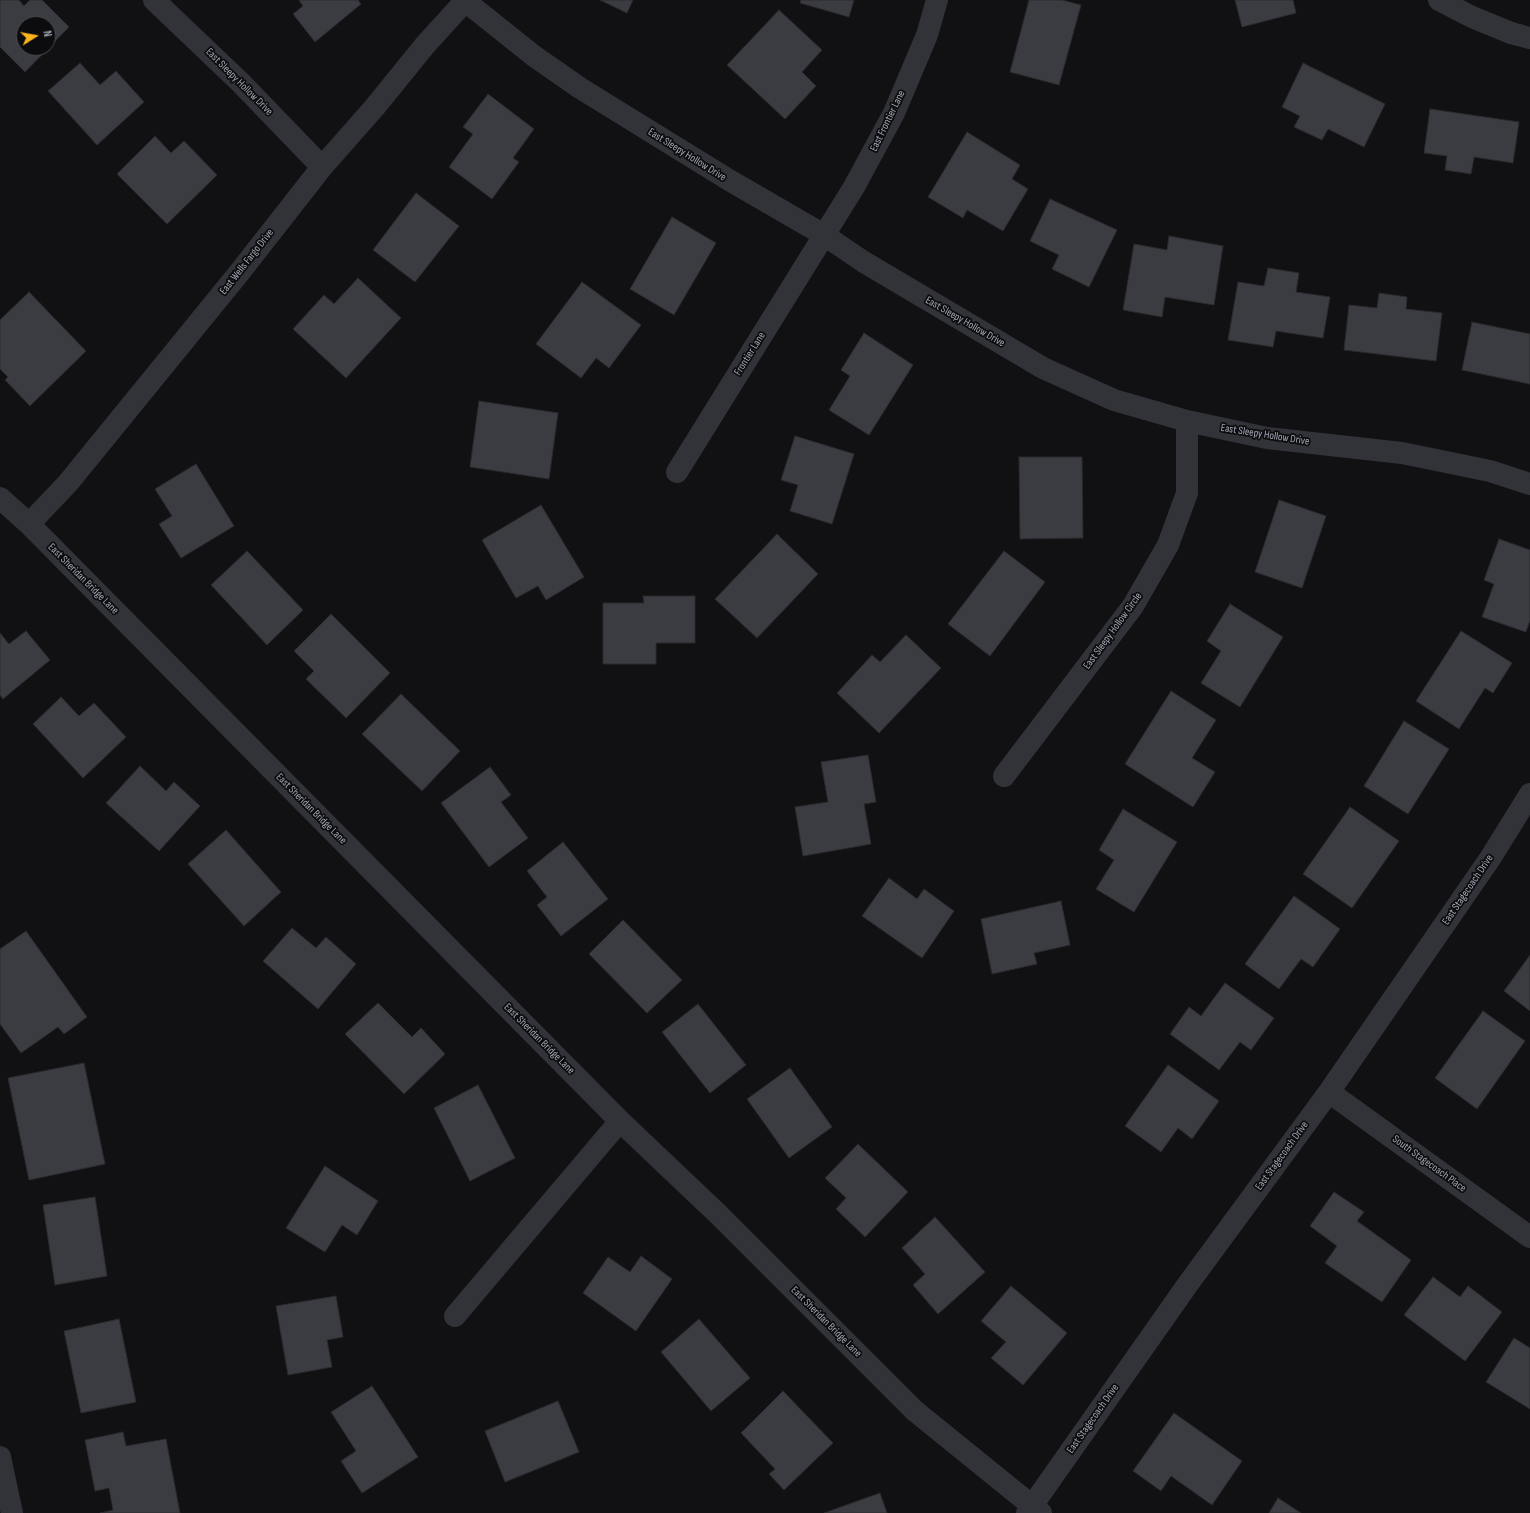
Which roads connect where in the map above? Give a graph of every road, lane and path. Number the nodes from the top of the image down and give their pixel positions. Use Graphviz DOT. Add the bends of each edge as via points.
graph roads {
  1 [pos="154,0"];
  2 [pos="937,0"];
  3 [pos="1439,0"];
  4 [pos="465,1"];
  5 [pos="1530,38"];
  6 [pos="322,166"];
  7 [pos="824,235"];
  8 [pos="1187,421"];
  9 [pos="677,472"];
  10 [pos="1530,484"];
  11 [pos="0,498"];
  12 [pos="29,524"];
  13 [pos="1004,776"];
  14 [pos="1530,794"];
  15 [pos="1329,1092"];
  16 [pos="620,1121"];
  17 [pos="1530,1237"];
  18 [pos="455,1316"];
  19 [pos="0,1456"];
  20 [pos="1033,1511"];
  21 [pos="12,1513"];
  1 -- 6 [label="street, East Sleepy Hollow Drive" via="241,83"];
  2 -- 7 [label="street, East Frontier Lane" via="927,35 894,113 854,187"];
  3 -- 5 [label="street" via="1472,17"];
  4 -- 6 [label="street, East Wells Fargo Drive"];
  4 -- 7 [label="street, East Sleepy Hollow Drive" via="534,56 580,88"];
  6 -- 12 [label="street, East Wells Fargo Drive" via="239,273 68,483"];
  7 -- 8 [label="street, East Sleepy Hollow Drive" via="864,262 1044,368 1114,400"];
  7 -- 9 [label="street, Frontier Lane"];
  8 -- 10 [label="street, East Sleepy Hollow Drive" via="1268,438 1402,453 1490,471"];
  8 -- 13 [label="street, East Sleepy Hollow Circle" via="1187,493 1168,546 1133,606"];
  11 -- 12 [label="street, East Sheridan Bridge Lane"];
  12 -- 16 [label="street, East Sheridan Bridge Lane"];
  14 -- 15 [label="street, East Stagecoach Drive" via="1491,857"];
  15 -- 17 [label="street, South Stagecoach Place"];
  15 -- 20 [label="street, East Stagecoach Drive" via="1188,1284"];
  16 -- 18 [label="street"];
  16 -- 20 [label="street, East Sheridan Bridge Lane" via="720,1215 915,1411"];
  19 -- 21 [label="street"];
}
